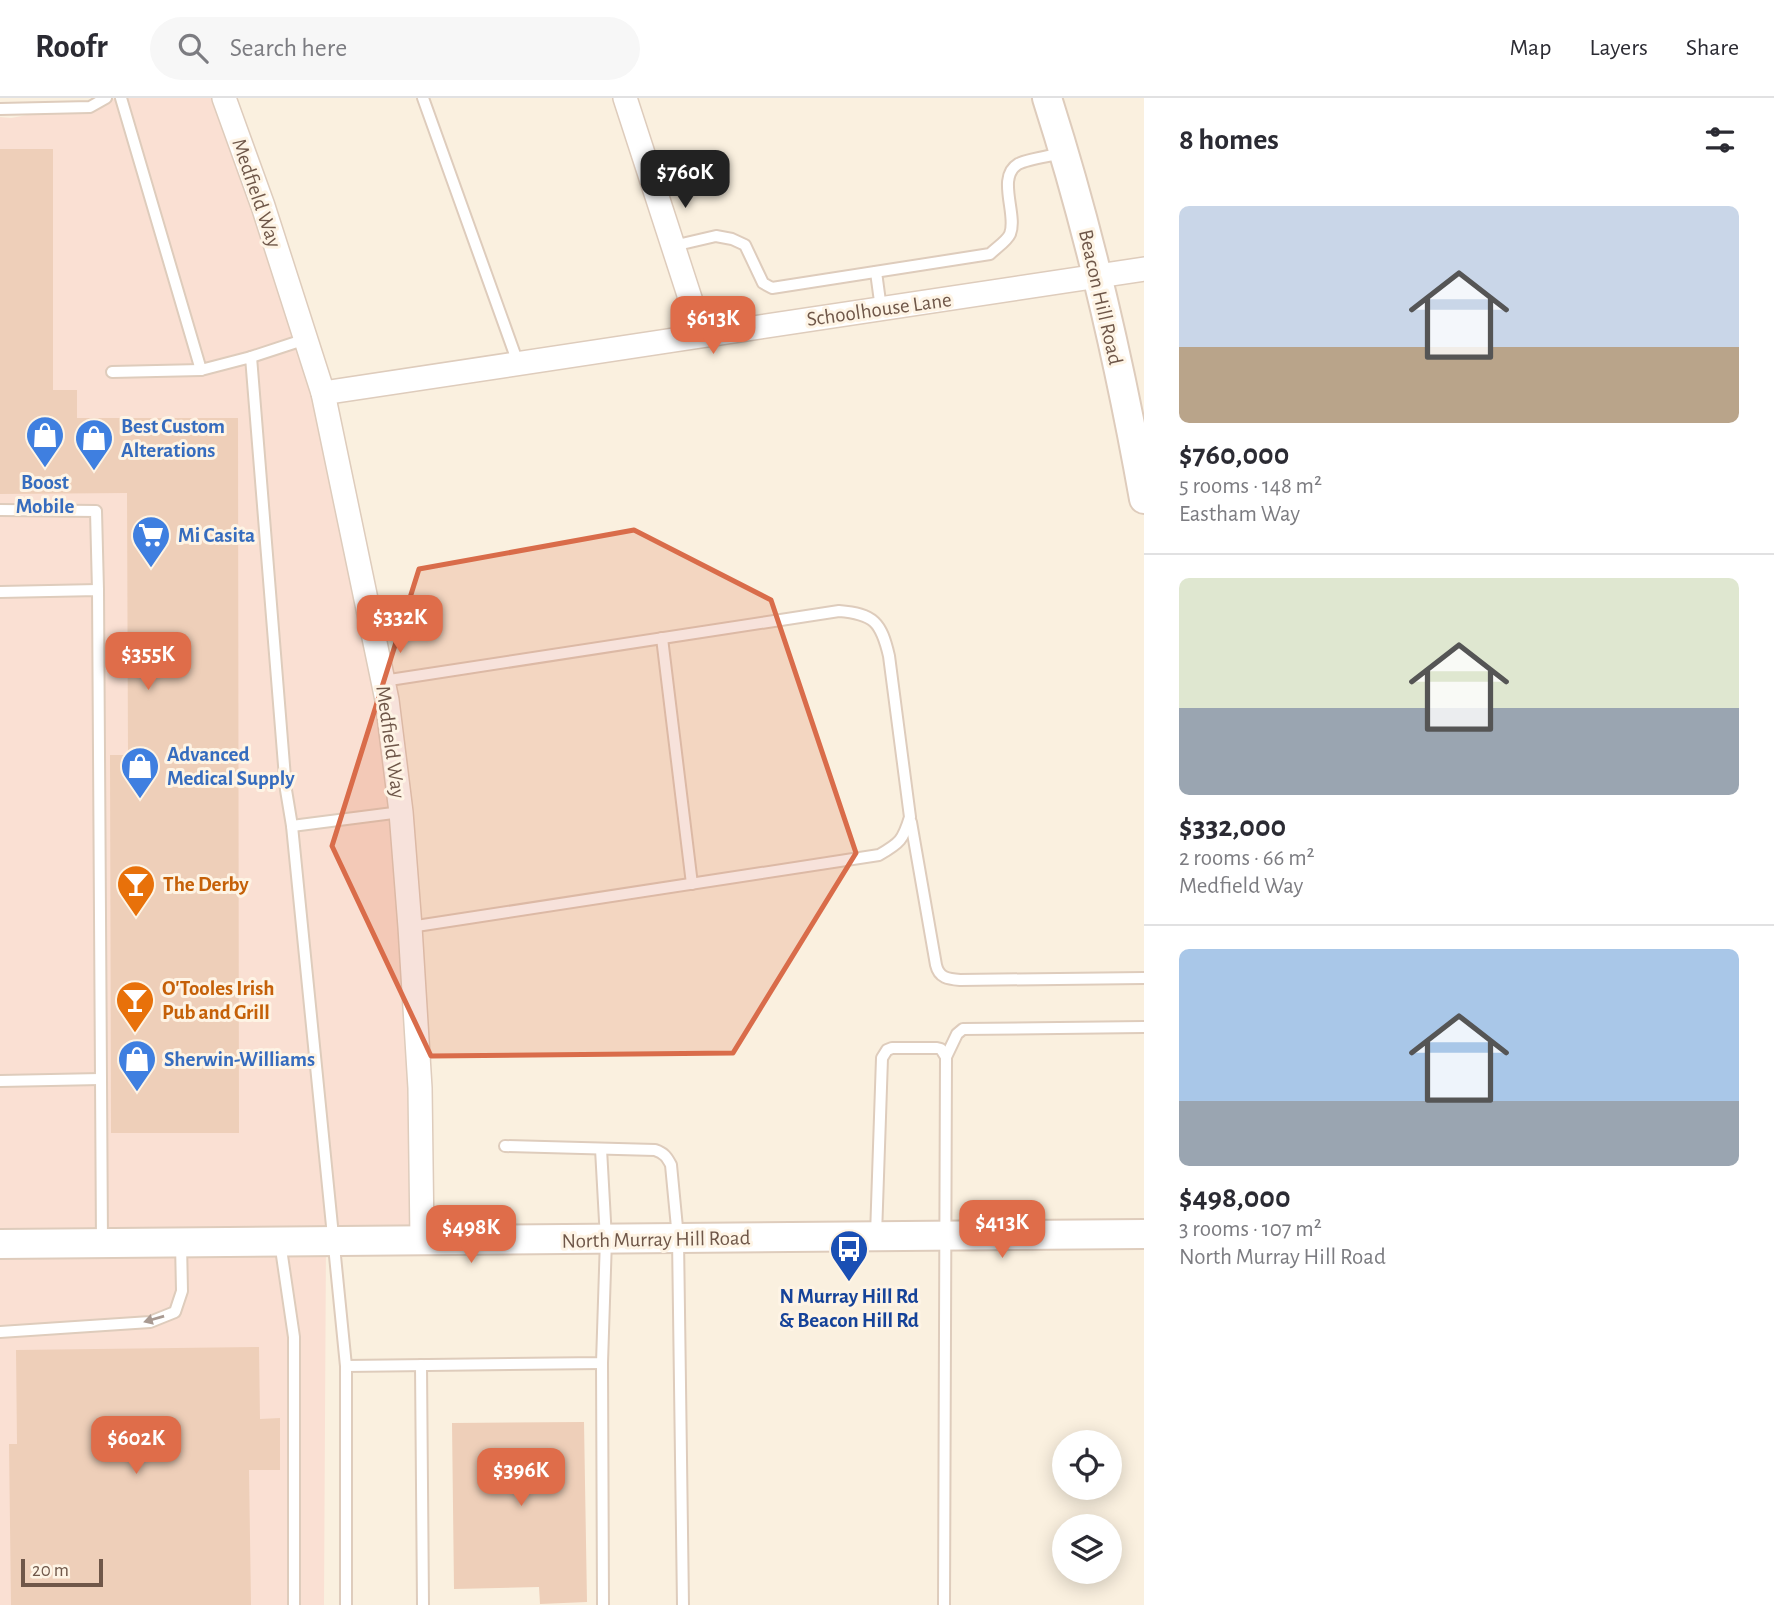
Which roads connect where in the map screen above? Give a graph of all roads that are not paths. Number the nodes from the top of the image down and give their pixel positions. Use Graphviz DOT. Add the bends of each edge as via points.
graph roads {
  1 [pos="106,98"];
  2 [pos="121,98"];
  3 [pos="223,98"];
  4 [pos="423,98"];
  5 [pos="625,98"];
  6 [pos="1047,98"];
  7 [pos="0,109"];
  8 [pos="1065,152"];
  9 [pos="673,246"];
  10 [pos="1144,270"];
  11 [pos="876,272"];
  12 [pos="1097,276"];
  13 [pos="881,309"];
  14 [pos="702,335"];
  15 [pos="306,338"];
  16 [pos="251,357"];
  17 [pos="518,363"];
  18 [pos="201,370"];
  19 [pos="111,372"];
  20 [pos="323,393"];
  21 [pos="1144,499"];
  22 [pos="0,510"];
  23 [pos="98,590"];
  24 [pos="0,592"];
  25 [pos="662,638"];
  26 [pos="383,681"];
  27 [pos="401,813"];
  28 [pos="910,817"];
  29 [pos="292,826"];
  30 [pos="692,884"];
  31 [pos="411,928"];
  32 [pos="1144,978"];
  33 [pos="1144,1027"];
  34 [pos="946,1057"];
  35 [pos="101,1079"];
  36 [pos="0,1081"];
  37 [pos="505,1146"];
  38 [pos="601,1149"];
  39 [pos="1144,1234"];
  40 [pos="945,1236"];
  41 [pos="876,1237"];
  42 [pos="678,1238"];
  43 [pos="606,1239"];
  44 [pos="422,1240"];
  45 [pos="334,1241"];
  46 [pos="181,1242"];
  47 [pos="280,1242"];
  48 [pos="102,1243"];
  49 [pos="0,1244"];
  50 [pos="0,1332"];
  51 [pos="603,1363"];
  52 [pos="421,1365"];
  53 [pos="346,1366"];
  54 [pos="295,1605"];
  55 [pos="346,1605"];
  56 [pos="424,1605"];
  57 [pos="603,1605"];
  58 [pos="682,1605"];
  59 [pos="944,1605"];
  1 -- 7 [label="lane" via="90,107"];
  2 -- 18 [label="lane"];
  3 -- 15 [label="street, Medfield Way"];
  4 -- 17 [label="lane"];
  5 -- 9 [label="street"];
  6 -- 8 [label="street, Beacon Hill Road"];
  8 -- 11 [label="lane" via="1017,165 1009,175 1010,234 990,254"];
  8 -- 12 [label="street, Beacon Hill Road"];
  9 -- 11 [label="lane" via="716,236 745,244 763,283 772,288"];
  9 -- 14 [label="street"];
  10 -- 12 [label="street, Schoolhouse Lane"];
  11 -- 13 [label="lane"];
  12 -- 13 [label="street, Schoolhouse Lane"];
  12 -- 21 [label="street, Beacon Hill Road"];
  13 -- 14 [label="street, Schoolhouse Lane"];
  14 -- 17 [label="street, Schoolhouse Lane"];
  15 -- 16 [label="lane"];
  15 -- 20 [label="street, Medfield Way"];
  16 -- 18 [label="lane"];
  16 -- 29 [label="lane"];
  17 -- 20 [label="street, Schoolhouse Lane"];
  18 -- 19 [label="lane"];
  20 -- 26 [label="street, Medfield Way"];
  22 -- 23 [label="lane" via="96,511"];
  23 -- 24 [label="lane"];
  23 -- 35 [label="lane"];
  25 -- 26 [label="lane"];
  25 -- 28 [label="lane" via="839,611 874,620 889,656"];
  25 -- 30 [label="lane"];
  26 -- 27 [label="street, Medfield Way"];
  27 -- 29 [label="lane"];
  27 -- 31 [label="street, Medfield Way"];
  28 -- 30 [label="lane" via="905,835 879,855"];
  28 -- 32 [label="lane" via="937,972 942,977"];
  29 -- 45 [label="lane"];
  30 -- 31 [label="lane"];
  31 -- 44 [label="street, Medfield Way"];
  33 -- 34 [label="lane" via="963,1029"];
  34 -- 40 [label="lane"];
  34 -- 41 [label="lane" via="941,1049 920,1047 887,1050 882,1059"];
  35 -- 36 [label="lane"];
  35 -- 48 [label="lane"];
  37 -- 38 [label="lane"];
  38 -- 42 [label="lane" via="663,1152 671,1166"];
  38 -- 43 [label="lane"];
  39 -- 40 [label="street, North Murray Hill Road"];
  40 -- 41 [label="street, North Murray Hill Road"];
  40 -- 59 [label="lane"];
  41 -- 42 [label="street, North Murray Hill Road"];
  42 -- 43 [label="street, North Murray Hill Road"];
  42 -- 58 [label="lane"];
  43 -- 44 [label="street, North Murray Hill Road"];
  43 -- 51 [label="lane"];
  44 -- 45 [label="street, North Murray Hill Road"];
  45 -- 47 [label="street, North Murray Hill Road"];
  45 -- 53 [label="lane"];
  46 -- 47 [label="street, North Murray Hill Road"];
  46 -- 48 [label="street, North Murray Hill Road"];
  46 -- 50 [label="lane, one-way" via="182,1291 175,1312 150,1322"];
  47 -- 54 [label="lane" via="294,1337"];
  48 -- 49 [label="street, North Murray Hill Road"];
  51 -- 52 [label="lane"];
  51 -- 57 [label="lane"];
  52 -- 53 [label="lane"];
  52 -- 56 [label="lane"];
  53 -- 55 [label="lane"];
}
